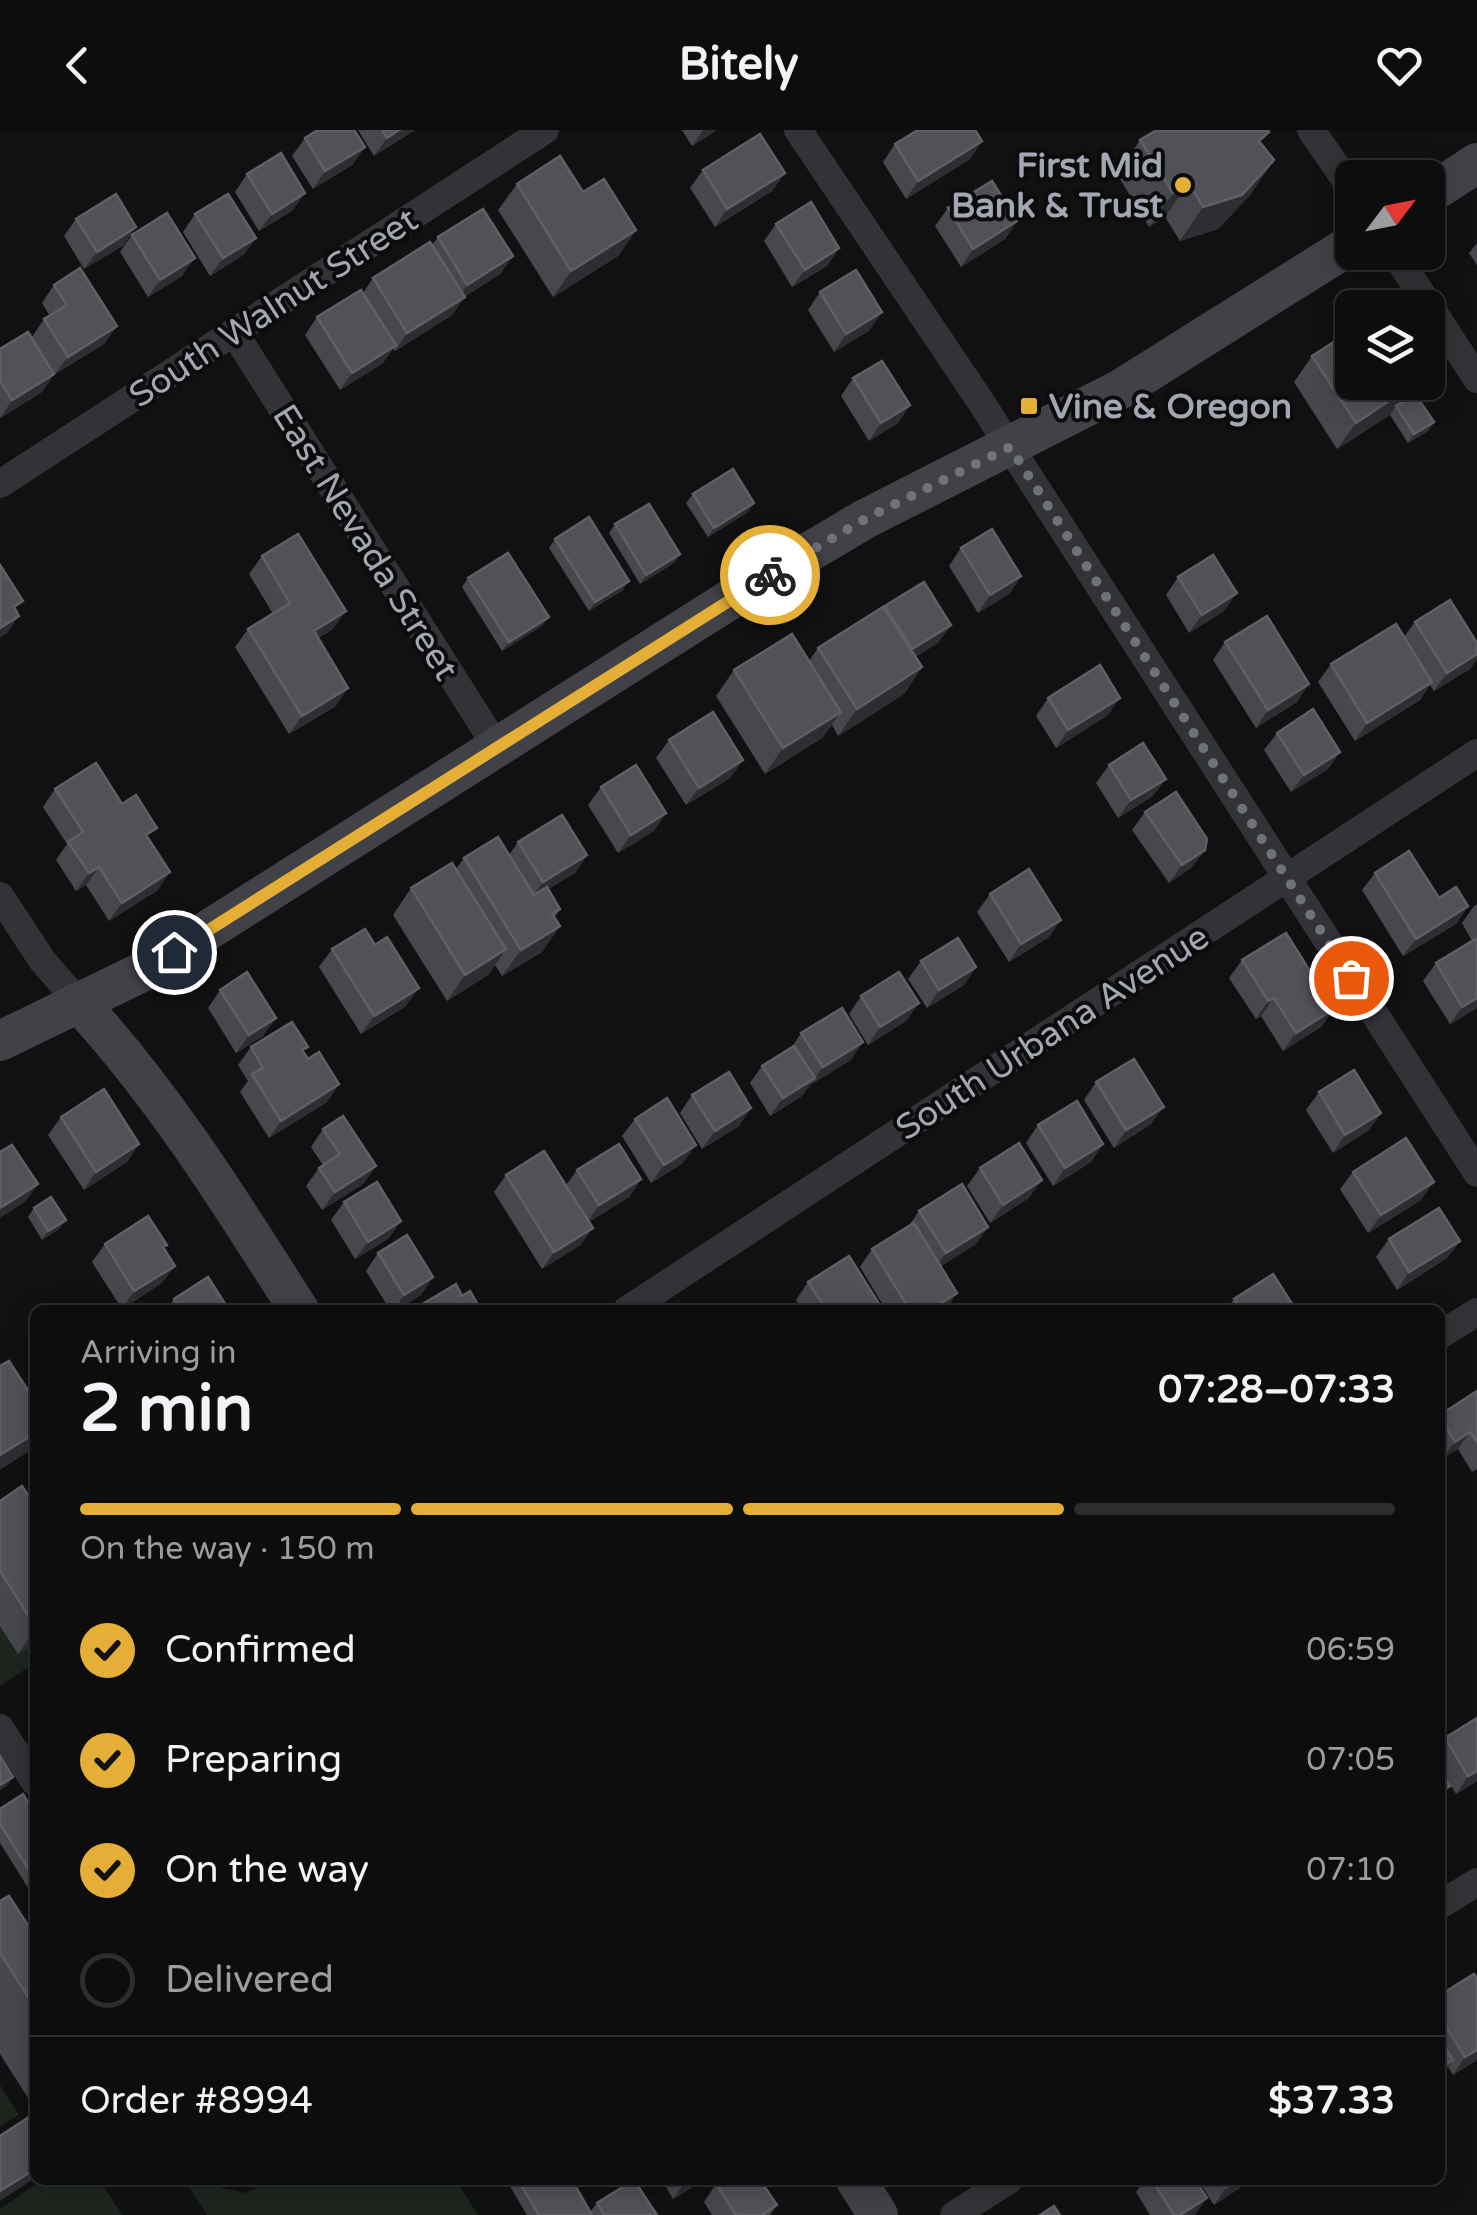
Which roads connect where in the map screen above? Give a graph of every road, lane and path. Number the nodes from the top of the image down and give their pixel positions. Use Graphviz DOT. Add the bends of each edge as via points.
graph roads {
  1 [pos="545,130"];
  2 [pos="798,130"];
  3 [pos="1312,130"];
  4 [pos="1477,163"];
  5 [pos="1335,164"];
  6 [pos="1445,184"];
  7 [pos="1335,255"];
  8 [pos="1406,270"];
  9 [pos="235,334"];
  10 [pos="1477,379"];
  11 [pos="1010,447"];
  12 [pos="0,484"];
  13 [pos="498,749"];
  14 [pos="1477,752"];
  15 [pos="1287,878"];
  16 [pos="0,896"];
  17 [pos="78,1002"];
  18 [pos="0,1041"];
  19 [pos="1477,1174"];
  20 [pos="296,1305"];
  21 [pos="635,1305"];
  22 [pos="1477,1312"];
  23 [pos="1445,1332"];
  24 [pos="0,1728"];
  25 [pos="30,1774"];
  26 [pos="1477,1882"];
  27 [pos="1445,1903"];
  28 [pos="859,2185"];
  29 [pos="1000,2185"];
  30 [pos="878,2215"];
  31 [pos="954,2215"];
  1 -- 9 [label="street, South Walnut Street"];
  2 -- 11 [label="street"];
  3 -- 5 [label="street"];
  4 -- 6 [label="main road"];
  7 -- 11 [label="main road" via="1177,356"];
  8 -- 10 [label="street"];
  9 -- 12 [label="street, South Walnut Street"];
  9 -- 13 [label="street, East Nevada Street"];
  11 -- 13 [label="main road" via="848,529"];
  11 -- 15 [label="street"];
  13 -- 17 [label="main road" via="142,972"];
  14 -- 15 [label="street, South Urbana Avenue"];
  15 -- 19 [label="street"];
  15 -- 21 [label="street, South Urbana Avenue"];
  16 -- 17 [label="street"];
  17 -- 18 [label="main road"];
  17 -- 20 [label="main road" via="175,1120"];
  22 -- 23 [label="street"];
  24 -- 25 [label="street"];
  26 -- 27 [label="street"];
  28 -- 30 [label="main road"];
  29 -- 31 [label="street"];
}
